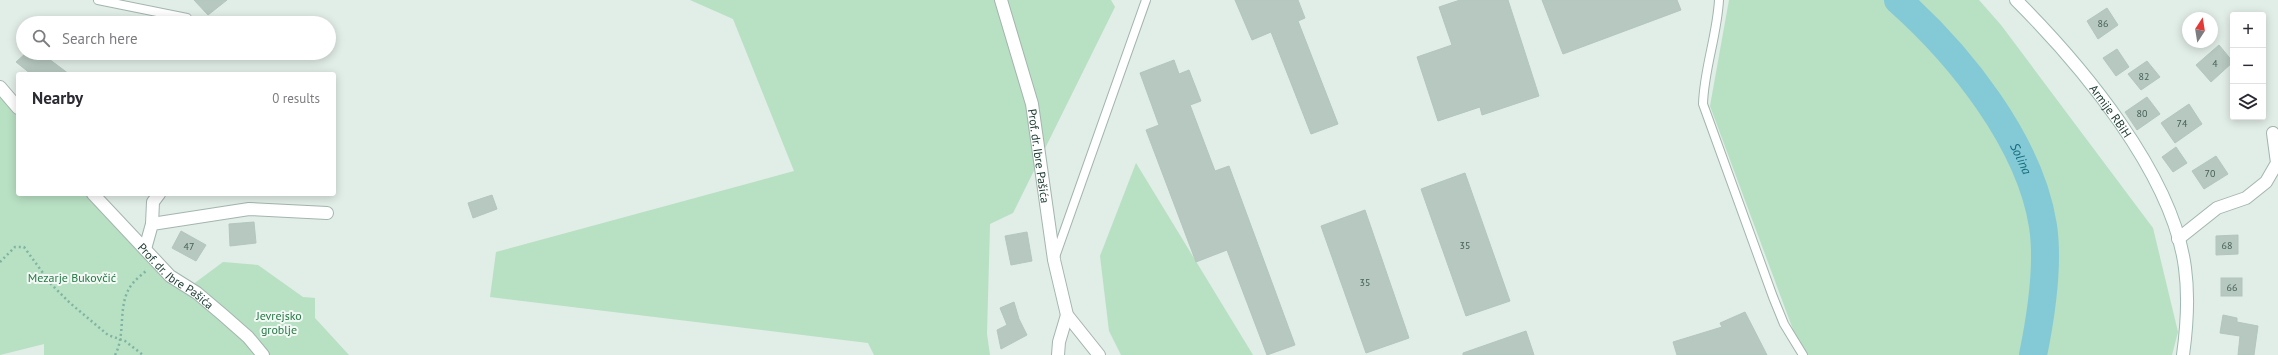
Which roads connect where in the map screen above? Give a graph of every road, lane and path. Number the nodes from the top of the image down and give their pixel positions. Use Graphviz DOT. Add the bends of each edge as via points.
graph roads {
  1 [pos="98,0"];
  2 [pos="1001,0"];
  3 [pos="1146,0"];
  4 [pos="1719,0"];
  5 [pos="2016,0"];
  6 [pos="177,16"];
  7 [pos="0,87"];
  8 [pos="16,106"];
  9 [pos="2273,133"];
  10 [pos="95,196"];
  11 [pos="158,196"];
  12 [pos="327,213"];
  13 [pos="152,224"];
  14 [pos="2178,239"];
  15 [pos="145,249"];
  16 [pos="1054,260"];
  17 [pos="156,261"];
  18 [pos="0,262"];
  19 [pos="1067,315"];
  20 [pos="120,339"];
  21 [pos="114,355"];
  22 [pos="143,355"];
  23 [pos="263,355"];
  24 [pos="1058,355"];
  25 [pos="1099,355"];
  26 [pos="1803,355"];
  27 [pos="2183,355"];
  1 -- 6 [label="lane"];
  2 -- 16 [label="street, Prof. dr. Ibre Pašića" via="1032,104"];
  3 -- 16 [label="lane"];
  4 -- 26 [label="lane" via="1718,20 1703,87 1703,104 1784,324"];
  5 -- 14 [label="street, Armije RBiH" via="2057,41 2124,129 2164,196"];
  7 -- 8 [label="street"];
  9 -- 14 [label="street" via="2277,163 2266,182 2246,198 2217,208"];
  10 -- 15 [label="street, Prof. dr. Ibre Pašića"];
  11 -- 13 [label="street" via="153,202"];
  12 -- 13 [label="street" via="249,209"];
  13 -- 15 [label="street"];
  14 -- 27 [label="street, Armije RBiH" via="2185,266 2188,304"];
  15 -- 17 [label="street, Prof. dr. Ibre Pašića"];
  16 -- 19 [label="street, Prof. dr. Ibre Pašića"];
  17 -- 20 [label="path" via="133,283 127,293"];
  17 -- 23 [label="street, Prof. dr. Ibre Pašića" via="170,276 197,293 243,332"];
  18 -- 20 [label="path" via="15,247 24,247 51,284 70,303 108,334"];
  19 -- 24 [label="street, Prof. dr. Ibre Pašića"];
  19 -- 25 [label="street, Prof. dr. Ibre Pašića"];
  20 -- 21 [label="path"];
  20 -- 22 [label="path"];
}
